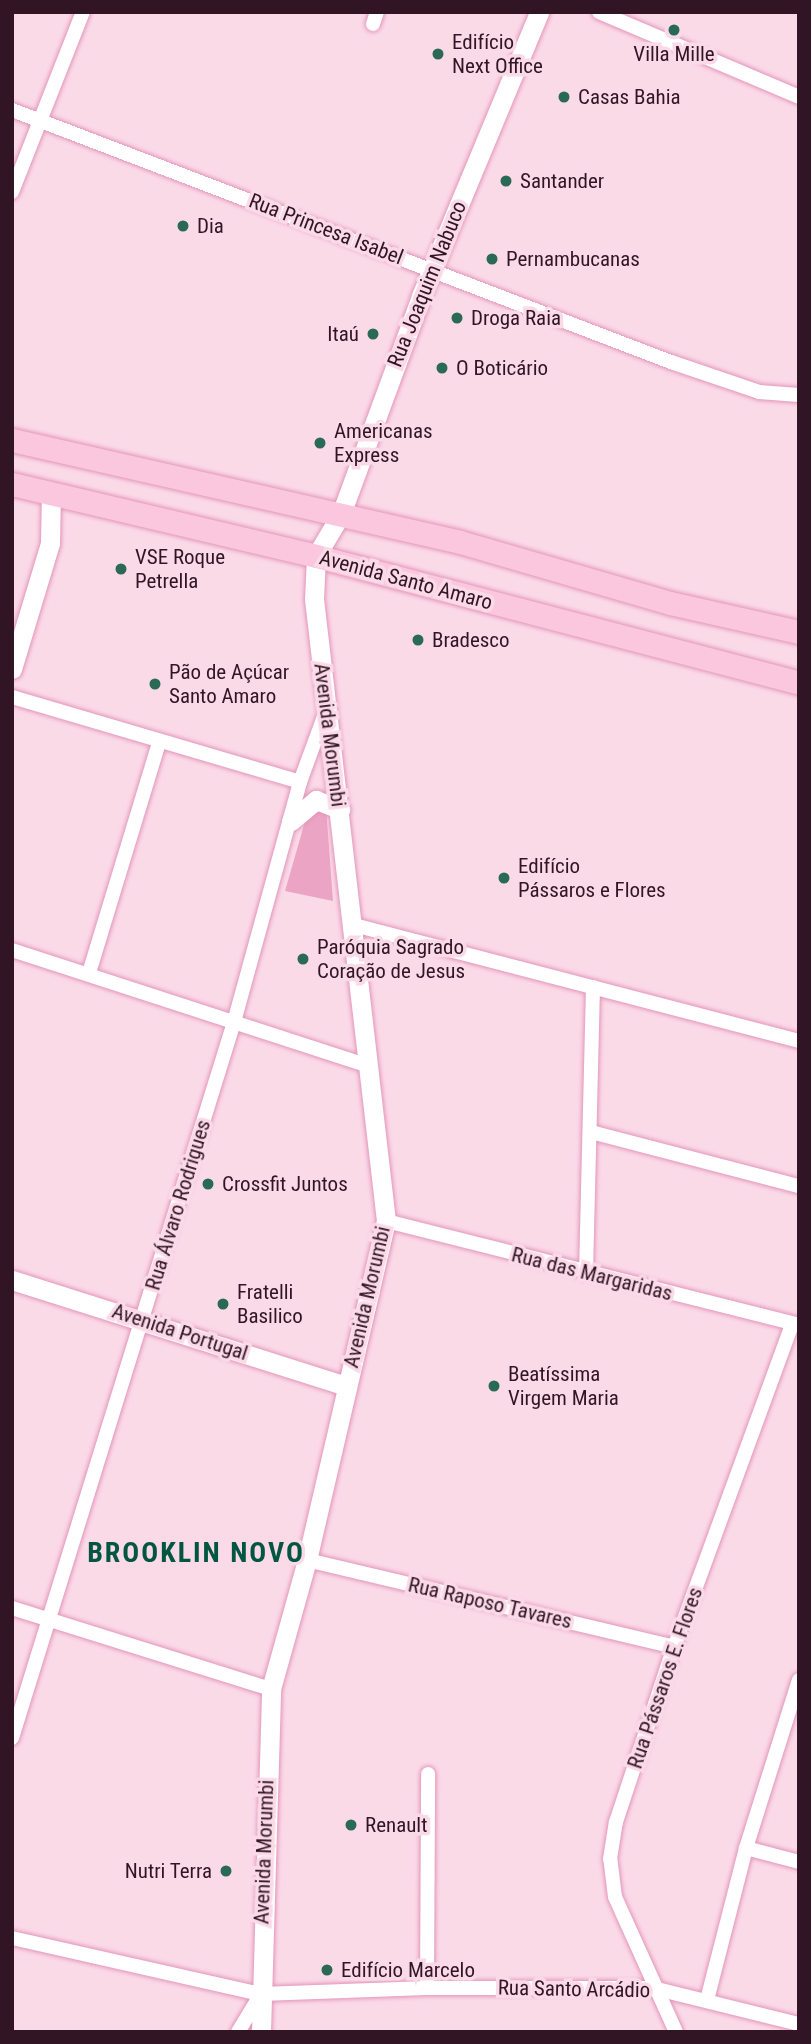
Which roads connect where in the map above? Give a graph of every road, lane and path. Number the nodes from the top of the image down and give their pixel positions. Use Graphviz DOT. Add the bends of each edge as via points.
graph roads {
  1 [pos="83,12"];
  2 [pos="540,12"];
  3 [pos="598,12"];
  4 [pos="799,97"];
  5 [pos="12,110"];
  6 [pos="40,121"];
  7 [pos="12,192"];
  8 [pos="432,269"];
  9 [pos="799,395"];
  10 [pos="12,440"];
  11 [pos="12,484"];
  12 [pos="51,492"];
  13 [pos="341,514"];
  14 [pos="316,556"];
  15 [pos="799,632"];
  16 [pos="12,669"];
  17 [pos="799,683"];
  18 [pos="12,697"];
  19 [pos="327,710"];
  20 [pos="159,742"];
  21 [pos="300,782"];
  22 [pos="340,809"];
  23 [pos="291,821"];
  24 [pos="354,925"];
  25 [pos="12,950"];
  26 [pos="89,973"];
  27 [pos="593,987"];
  28 [pos="234,1022"];
  29 [pos="799,1041"];
  30 [pos="369,1066"];
  31 [pos="591,1132"];
  32 [pos="799,1186"];
  33 [pos="386,1221"];
  34 [pos="586,1273"];
  35 [pos="12,1280"];
  36 [pos="143,1320"];
  37 [pos="795,1325"];
  38 [pos="347,1386"];
  39 [pos="307,1560"];
  40 [pos="12,1608"];
  41 [pos="49,1619"];
  42 [pos="674,1647"];
  43 [pos="799,1681"];
  44 [pos="271,1689"];
  45 [pos="18,1699"];
  46 [pos="12,1738"];
  47 [pos="428,1774"];
  48 [pos="746,1848"];
  49 [pos="799,1862"];
  50 [pos="12,1938"];
  51 [pos="427,1988"];
  52 [pos="653,1988"];
  53 [pos="261,1994"];
  54 [pos="707,2000"];
  55 [pos="799,2024"];
  56 [pos="238,2032"];
  57 [pos="261,2032"];
  58 [pos="676,2032"];
  1 -- 6 [label="street"];
  2 -- 8 [label="street, Rua Joaquim Nabuco"];
  3 -- 4 [label="street"];
  5 -- 6 [label="street, Rua Princesa Isabel"];
  6 -- 7 [label="street"];
  6 -- 8 [label="street, Rua Princesa Isabel"];
  8 -- 9 [label="street, Rua Princesa Isabel" via="759,392"];
  8 -- 13 [label="street, Rua Joaquim Nabuco"];
  10 -- 13 [label="main road"];
  11 -- 12 [label="main road, Avenida Santo Amaro"];
  12 -- 14 [label="main road, Avenida Santo Amaro"];
  12 -- 16 [label="street" via="50,542"];
  13 -- 14 [label="street, Rua Joaquim Nabuco"];
  13 -- 15 [label="main road" via="460,542 670,603"];
  14 -- 17 [label="main road, Avenida Santo Amaro"];
  14 -- 19 [label="street, Avenida Morumbi" via="314,599"];
  18 -- 20 [label="street"];
  19 -- 21 [label="street, Rua Álvaro Rodrigues"];
  19 -- 22 [label="street, Avenida Morumbi"];
  20 -- 21 [label="street"];
  20 -- 26 [label="street"];
  21 -- 23 [label="street, Rua Álvaro Rodrigues"];
  22 -- 23 [label="street" via="316,800"];
  22 -- 24 [label="street, Avenida Morumbi"];
  23 -- 28 [label="street, Rua Álvaro Rodrigues"];
  24 -- 27 [label="street"];
  24 -- 30 [label="street, Avenida Morumbi"];
  25 -- 26 [label="street"];
  26 -- 28 [label="street"];
  27 -- 29 [label="street"];
  27 -- 31 [label="street"];
  28 -- 30 [label="street"];
  28 -- 36 [label="street, Rua Álvaro Rodrigues"];
  30 -- 33 [label="street, Avenida Morumbi"];
  31 -- 32 [label="street"];
  31 -- 34 [label="street"];
  33 -- 34 [label="street, Rua das Margaridas"];
  33 -- 38 [label="street, Avenida Morumbi"];
  34 -- 37 [label="street, Rua das Margaridas"];
  35 -- 36 [label="street, Avenida Portugal"];
  36 -- 38 [label="street, Avenida Portugal"];
  36 -- 41 [label="street, Rua Álvaro Rodrigues"];
  37 -- 42 [label="street, Rua Pássaros E. Flores"];
  38 -- 39 [label="street, Avenida Morumbi"];
  39 -- 42 [label="street, Rua Raposo Tavares"];
  39 -- 44 [label="street, Avenida Morumbi"];
  40 -- 41 [label="street"];
  41 -- 44 [label="street"];
  41 -- 45 [label="street, Rua Álvaro Rodrigues"];
  42 -- 52 [label="street, Rua Pássaros E. Flores" via="616,1822 610,1859 615,1898"];
  43 -- 48 [label="street"];
  44 -- 53 [label="street, Avenida Morumbi"];
  45 -- 46 [label="street, Rua Álvaro Rodrigues"];
  47 -- 51 [label="street"];
  48 -- 49 [label="street"];
  48 -- 54 [label="street"];
  50 -- 53 [label="street, Rua Santo Arcádio"];
  51 -- 52 [label="street, Rua Santo Arcádio"];
  51 -- 53 [label="street, Rua Santo Arcádio"];
  52 -- 54 [label="street, Rua Santo Arcádio"];
  52 -- 58 [label="street, Rua Pássaros E. Flores"];
  53 -- 56 [label="street"];
  53 -- 57 [label="street, Avenida Morumbi"];
  54 -- 55 [label="street, Rua Santo Arcádio"];
}
